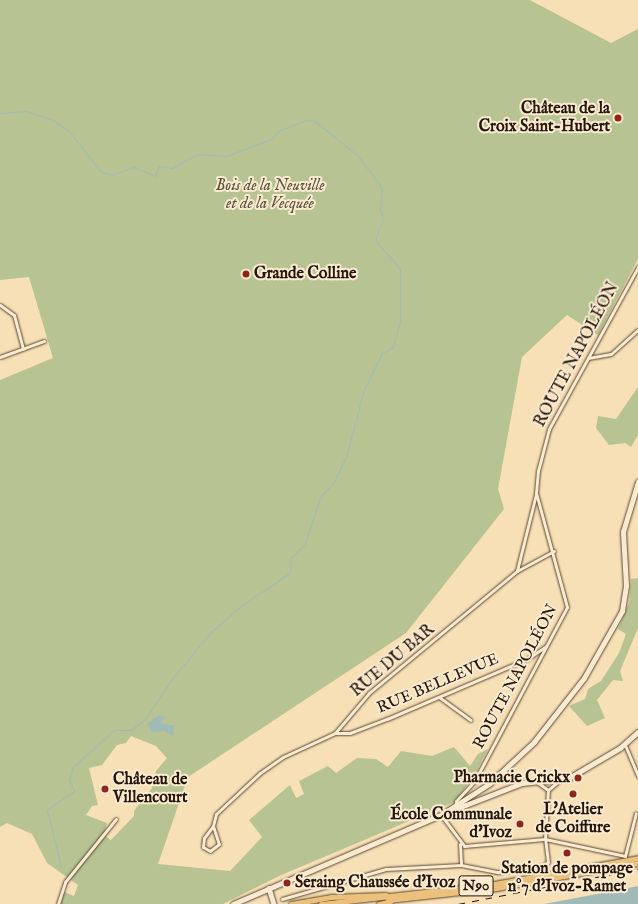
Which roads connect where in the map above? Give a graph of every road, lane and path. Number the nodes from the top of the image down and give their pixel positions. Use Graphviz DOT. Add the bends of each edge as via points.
graph roads {
  1 [pos="638,267"];
  2 [pos="0,305"];
  3 [pos="638,330"];
  4 [pos="44,341"];
  5 [pos="22,348"];
  6 [pos="0,357"];
  7 [pos="588,358"];
  8 [pos="638,482"];
  9 [pos="536,493"];
  10 [pos="554,551"];
  11 [pos="517,571"];
  12 [pos="546,647"];
  13 [pos="439,697"];
  14 [pos="471,720"];
  15 [pos="638,732"];
  16 [pos="335,733"];
  17 [pos="625,746"];
  18 [pos="638,761"];
  19 [pos="632,762"];
  20 [pos="638,776"];
  21 [pos="560,780"];
  22 [pos="537,782"];
  23 [pos="548,790"];
  24 [pos="457,804"];
  25 [pos="636,813"];
  26 [pos="441,815"];
  27 [pos="116,819"];
  28 [pos="213,826"];
  29 [pos="545,840"];
  30 [pos="460,844"];
  31 [pos="638,858"];
  32 [pos="638,863"];
  33 [pos="461,864"];
  34 [pos="269,888"];
  35 [pos="400,897"];
  36 [pos="282,899"];
  37 [pos="58,904"];
  38 [pos="233,904"];
  39 [pos="274,904"];
  40 [pos="291,904"];
  41 [pos="321,904"];
  42 [pos="353,904"];
  43 [pos="379,904"];
  1 -- 7 [label="street, ROUTE NAPOLÉON"];
  2 -- 5 [label="street" via="14,315"];
  3 -- 7 [label="street" via="611,354"];
  4 -- 5 [label="street"];
  5 -- 6 [label="street"];
  7 -- 9 [label="street, ROUTE NAPOLÉON" via="547,433"];
  8 -- 24 [label="main road" via="624,525 626,591 619,617 584,678 542,733 495,779"];
  9 -- 10 [label="street, ROUTE NAPOLÉON"];
  9 -- 11 [label="street"];
  10 -- 11 [label="street, RUE DU BAR"];
  10 -- 12 [label="street, ROUTE NAPOLÉON" via="568,604"];
  11 -- 16 [label="street, RUE DU BAR" via="369,693"];
  12 -- 13 [label="street, RUE BELLEVUE" via="527,659"];
  12 -- 24 [label="street, ROUTE NAPOLÉON" via="474,782 456,801"];
  13 -- 14 [label="street"];
  13 -- 16 [label="street, RUE BELLEVUE" via="362,729"];
  15 -- 17 [label="main road"];
  16 -- 28 [label="street, RUE DU BAR" via="264,770 220,810"];
  17 -- 19 [label="street"];
  17 -- 21 [label="main road"];
  18 -- 19 [label="street"];
  19 -- 20 [label="street"];
  21 -- 22 [label="main road"];
  21 -- 23 [label="street"];
  22 -- 23 [label="street"];
  22 -- 24 [label="main road" via="508,787 458,808"];
  23 -- 29 [label="street"];
  24 -- 26 [label="main road"];
  25 -- 29 [label="street" via="627,855"];
  26 -- 30 [label="street"];
  26 -- 34 [label="main road"];
  27 -- 37 [label="street" via="65,882"];
  28 -- 28 [label="street, RUE DU BAR" via="204,838 203,847 210,851 220,844"];
  29 -- 30 [label="street" via="472,847"];
  29 -- 33 [label="street" via="548,862 543,866 498,872"];
  30 -- 33 [label="street"];
  31 -- 35 [label="highway, N90" via="494,884"];
  32 -- 35 [label="highway, N90" via="496,888"];
  33 -- 36 [label="street" via="386,869"];
  34 -- 38 [label="main road"];
  34 -- 39 [label="main road"];
  35 -- 40 [label="highway" via="343,896"];
  35 -- 41 [label="highway, N90"];
  35 -- 42 [label="highway, N90"];
  35 -- 43 [label="highway"];
}
